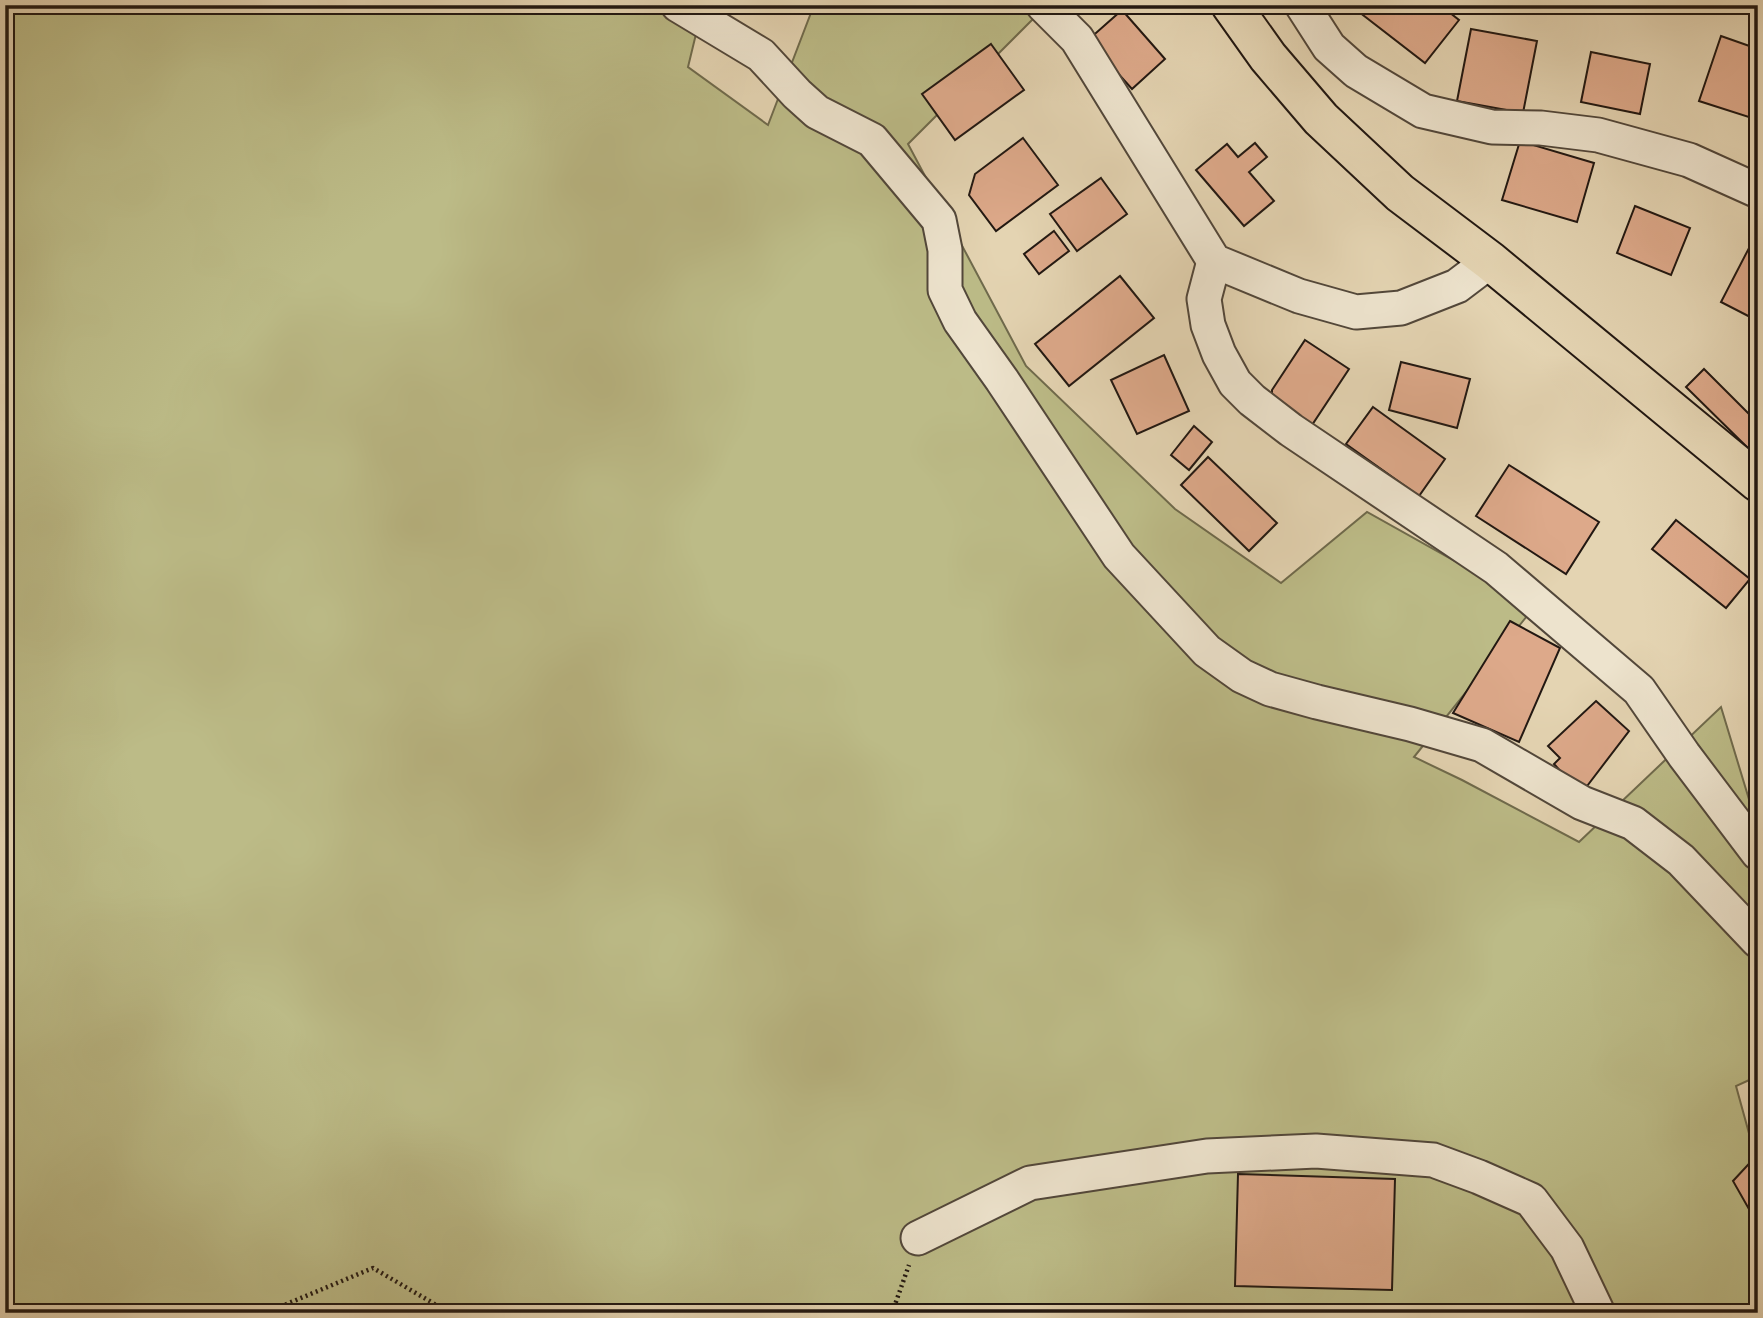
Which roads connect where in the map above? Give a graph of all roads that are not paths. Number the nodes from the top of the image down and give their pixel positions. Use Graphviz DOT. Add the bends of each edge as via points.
graph roads {
  1 [pos="678,5"];
  2 [pos="1043,5"];
  3 [pos="1231,5"];
  4 [pos="1302,5"];
  5 [pos="1758,191"];
  6 [pos="1214,261"];
  7 [pos="1490,261"];
  8 [pos="1758,482"];
  9 [pos="1758,853"];
  10 [pos="1758,941"];
  11 [pos="918,1238"];
  12 [pos="1598,1313"];
  1 -- 10 [label="street" via="761,55 817,112 872,140 939,220 945,250 944,290 960,321 1119,556 1207,651 1241,676 1270,688 1482,745 1582,803 1633,823 1681,860"];
  2 -- 6 [label="street" via="1077,39"];
  3 -- 7 [label="main road" via="1321,120 1400,192"];
  4 -- 5 [label="street" via="1329,47 1356,71 1423,111 1492,127 1598,135 1689,160"];
  6 -- 7 [label="street" via="1299,296 1356,312 1401,309 1457,286"];
  6 -- 9 [label="street" via="1204,299 1208,325 1235,383 1291,429 1496,568 1639,690"];
  7 -- 8 [label="main road"];
  11 -- 12 [label="street" via="1030,1183 1207,1156 1316,1151 1433,1160 1531,1200 1567,1248"];
}
